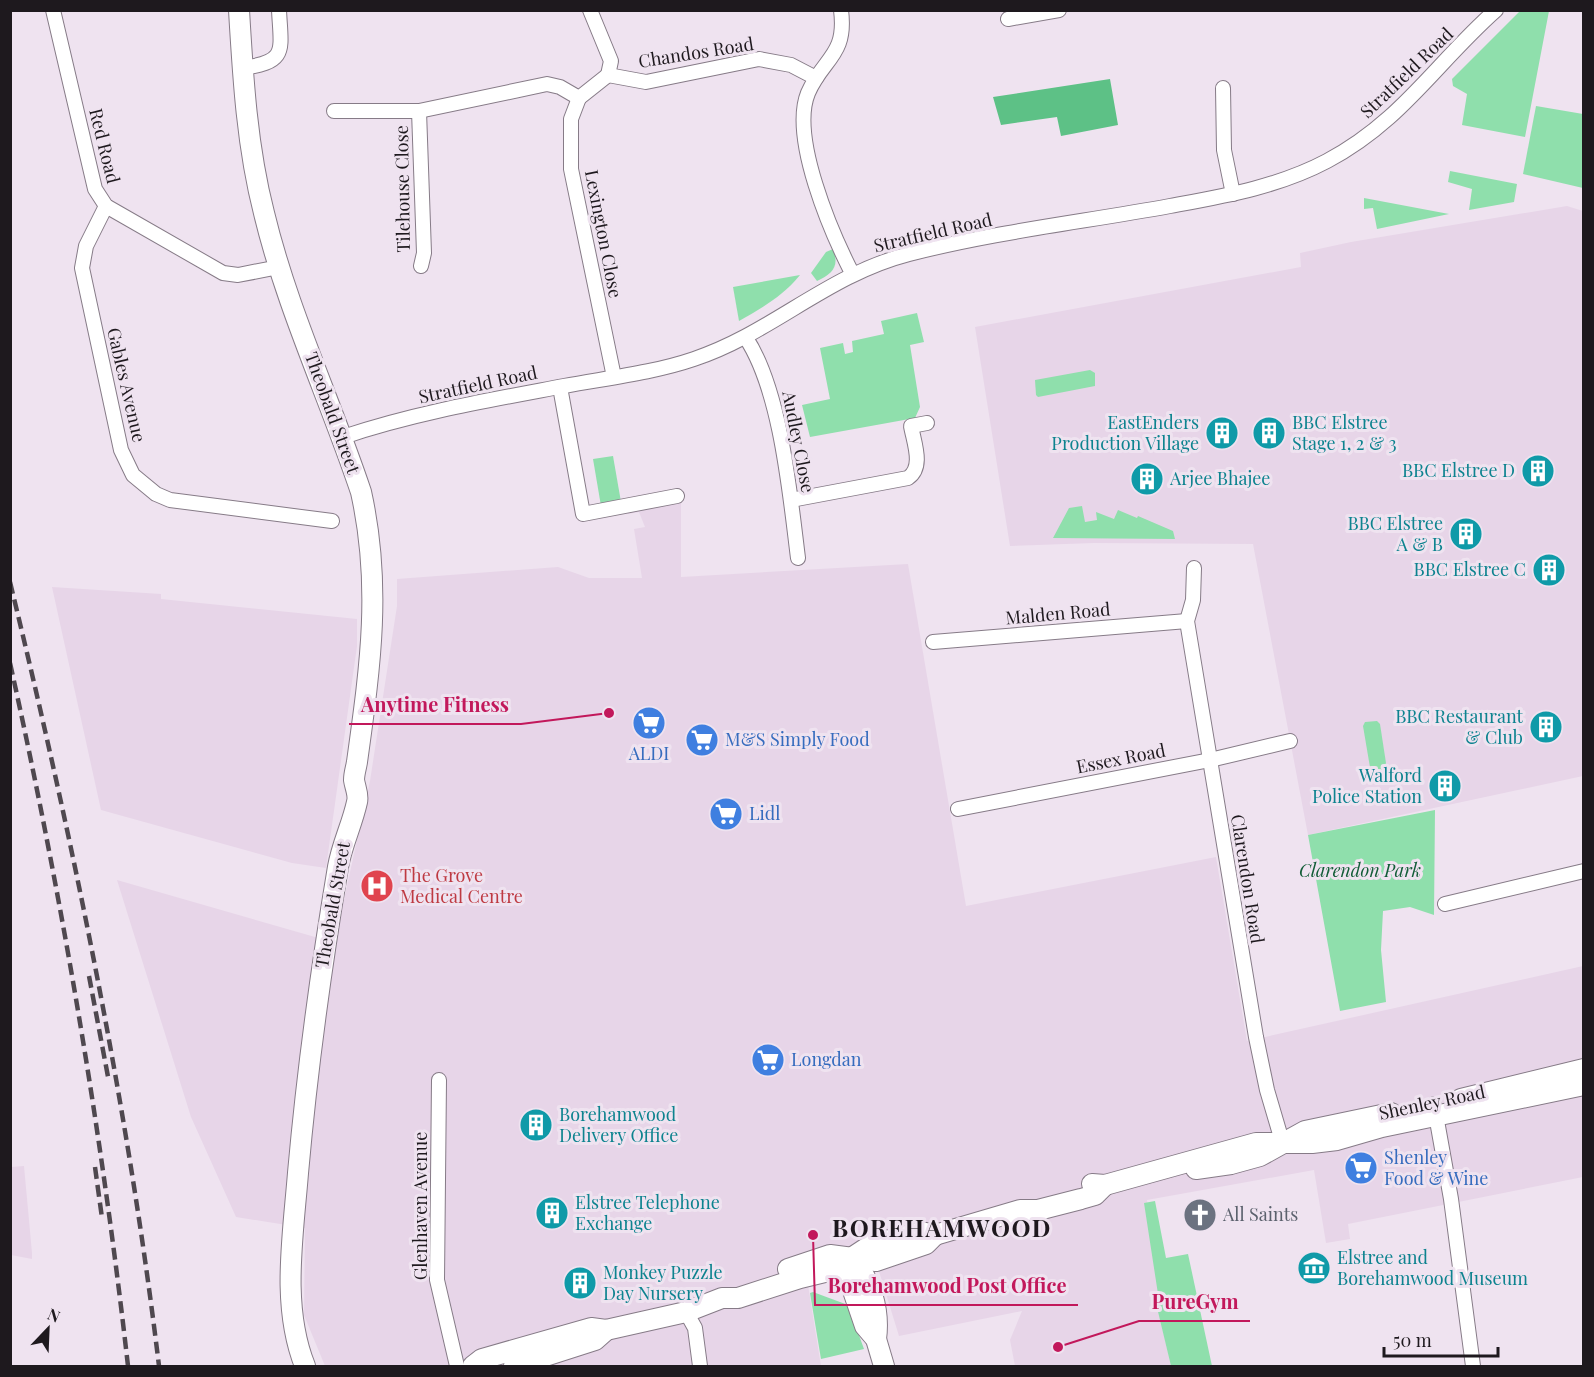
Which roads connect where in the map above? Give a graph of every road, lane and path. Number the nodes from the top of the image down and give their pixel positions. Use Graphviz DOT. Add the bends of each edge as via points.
graph roads {
  1 [pos="53,10"];
  2 [pos="239,10"];
  3 [pos="279,10"];
  4 [pos="590,10"];
  5 [pos="841,10"];
  6 [pos="1059,10"];
  7 [pos="1496,10"];
  8 [pos="1008,19"];
  9 [pos="242,68"];
  10 [pos="608,75"];
  11 [pos="816,78"];
  12 [pos="1223,88"];
  13 [pos="579,98"];
  14 [pos="334,111"];
  15 [pos="419,111"];
  16 [pos="1233,194"];
  17 [pos="106,207"];
  18 [pos="421,266"];
  19 [pos="279,267"];
  20 [pos="852,273"];
  21 [pos="746,338"];
  22 [pos="614,377"];
  23 [pos="561,387"];
  24 [pos="927,423"];
  25 [pos="343,437"];
  26 [pos="678,496"];
  27 [pos="791,500"];
  28 [pos="332,521"];
  29 [pos="798,558"];
  30 [pos="1194,568"];
  31 [pos="1187,621"];
  32 [pos="933,642"];
  33 [pos="1290,741"];
  34 [pos="1210,760"];
  35 [pos="958,809"];
  36 [pos="1584,871"];
  37 [pos="1445,904"];
  38 [pos="1584,1069"];
  39 [pos="439,1080"];
  40 [pos="1584,1085"];
  41 [pos="1435,1111"];
  42 [pos="1282,1141"];
  43 [pos="853,1258"];
  44 [pos="686,1312"];
  45 [pos="606,1330"];
  46 [pos="305,1366"];
  47 [pos="457,1366"];
  48 [pos="473,1366"];
  49 [pos="514,1366"];
  50 [pos="700,1366"];
  51 [pos="884,1366"];
  52 [pos="1473,1366"];
  1 -- 17 [label="street, Red Road" via="95,189"];
  2 -- 9 [label="street, Theobald Street"];
  3 -- 9 [label="street" via="281,47 275,59 266,65"];
  4 -- 10 [label="street" via="609,54"];
  5 -- 11 [label="street" via="843,24 838,51"];
  6 -- 8 [label="street"];
  7 -- 16 [label="street, Stratfield Road" via="1419,92 1361,141 1299,174"];
  9 -- 19 [label="street, Theobald Street" via="257,184"];
  10 -- 11 [label="street, Chandos Road" via="646,82 759,59 791,65"];
  10 -- 13 [label="street"];
  11 -- 20 [label="street" via="803,111 814,183"];
  12 -- 16 [label="street" via="1224,150"];
  13 -- 15 [label="street" via="546,84"];
  13 -- 22 [label="street, Lexington Close" via="571,119 571,169"];
  14 -- 15 [label="street"];
  15 -- 18 [label="street, Tilehouse Close" via="424,253"];
  16 -- 20 [label="street, Stratfield Road" via="935,248"];
  17 -- 19 [label="street, Red Road" via="223,273 238,275"];
  17 -- 28 [label="street, Gables Avenue" via="86,246 82,268 121,450 133,475 156,494 182,504"];
  19 -- 25 [label="street, Theobald Street"];
  20 -- 21 [label="street, Stratfield Road"];
  21 -- 22 [label="street, Stratfield Road" via="694,360"];
  21 -- 27 [label="street, Audley Close" via="771,393"];
  22 -- 23 [label="street, Stratfield Road"];
  23 -- 25 [label="street, Stratfield Road" via="400,420"];
  23 -- 26 [label="street" via="583,514"];
  24 -- 27 [label="street" via="911,426 918,466 908,478"];
  25 -- 46 [label="street, Theobald Street" via="369,527 374,571 373,620 354,780 358,800 342,842 310,1053 299,1164 291,1297 292,1327"];
  27 -- 29 [label="street, Audley Close"];
  30 -- 31 [label="street" via="1193,600"];
  31 -- 32 [label="street, Malden Road"];
  31 -- 34 [label="street, Clarendon Road"];
  33 -- 34 [label="street, Essex Road"];
  34 -- 35 [label="street, Essex Road"];
  34 -- 42 [label="street, Clarendon Road" via="1256,1036"];
  36 -- 37 [label="street"];
  38 -- 41 [label="street, Shenley Road"];
  39 -- 47 [label="street, Glenhaven Avenue" via="437,1280"];
  40 -- 41 [label="street, Shenley Road"];
  41 -- 42 [label="street, Shenley Road" via="1305,1131"];
  41 -- 52 [label="street"];
  42 -- 43 [label="street, Shenley Road" via="1256,1143 1172,1166 1105,1185 1095,1195 1038,1210 1020,1210 935,1235 921,1232 871,1245"];
  43 -- 44 [label="street, Shenley Road" via="833,1270 738,1298 722,1298"];
  43 -- 51 [label="street" via="867,1276"];
  44 -- 45 [label="street, Shenley Road"];
  44 -- 50 [label="street" via="697,1337"];
  45 -- 48 [label="street, Shenley Road" via="591,1328 482,1359"];
  45 -- 49 [label="street, Shenley Road" via="595,1340"];
}
